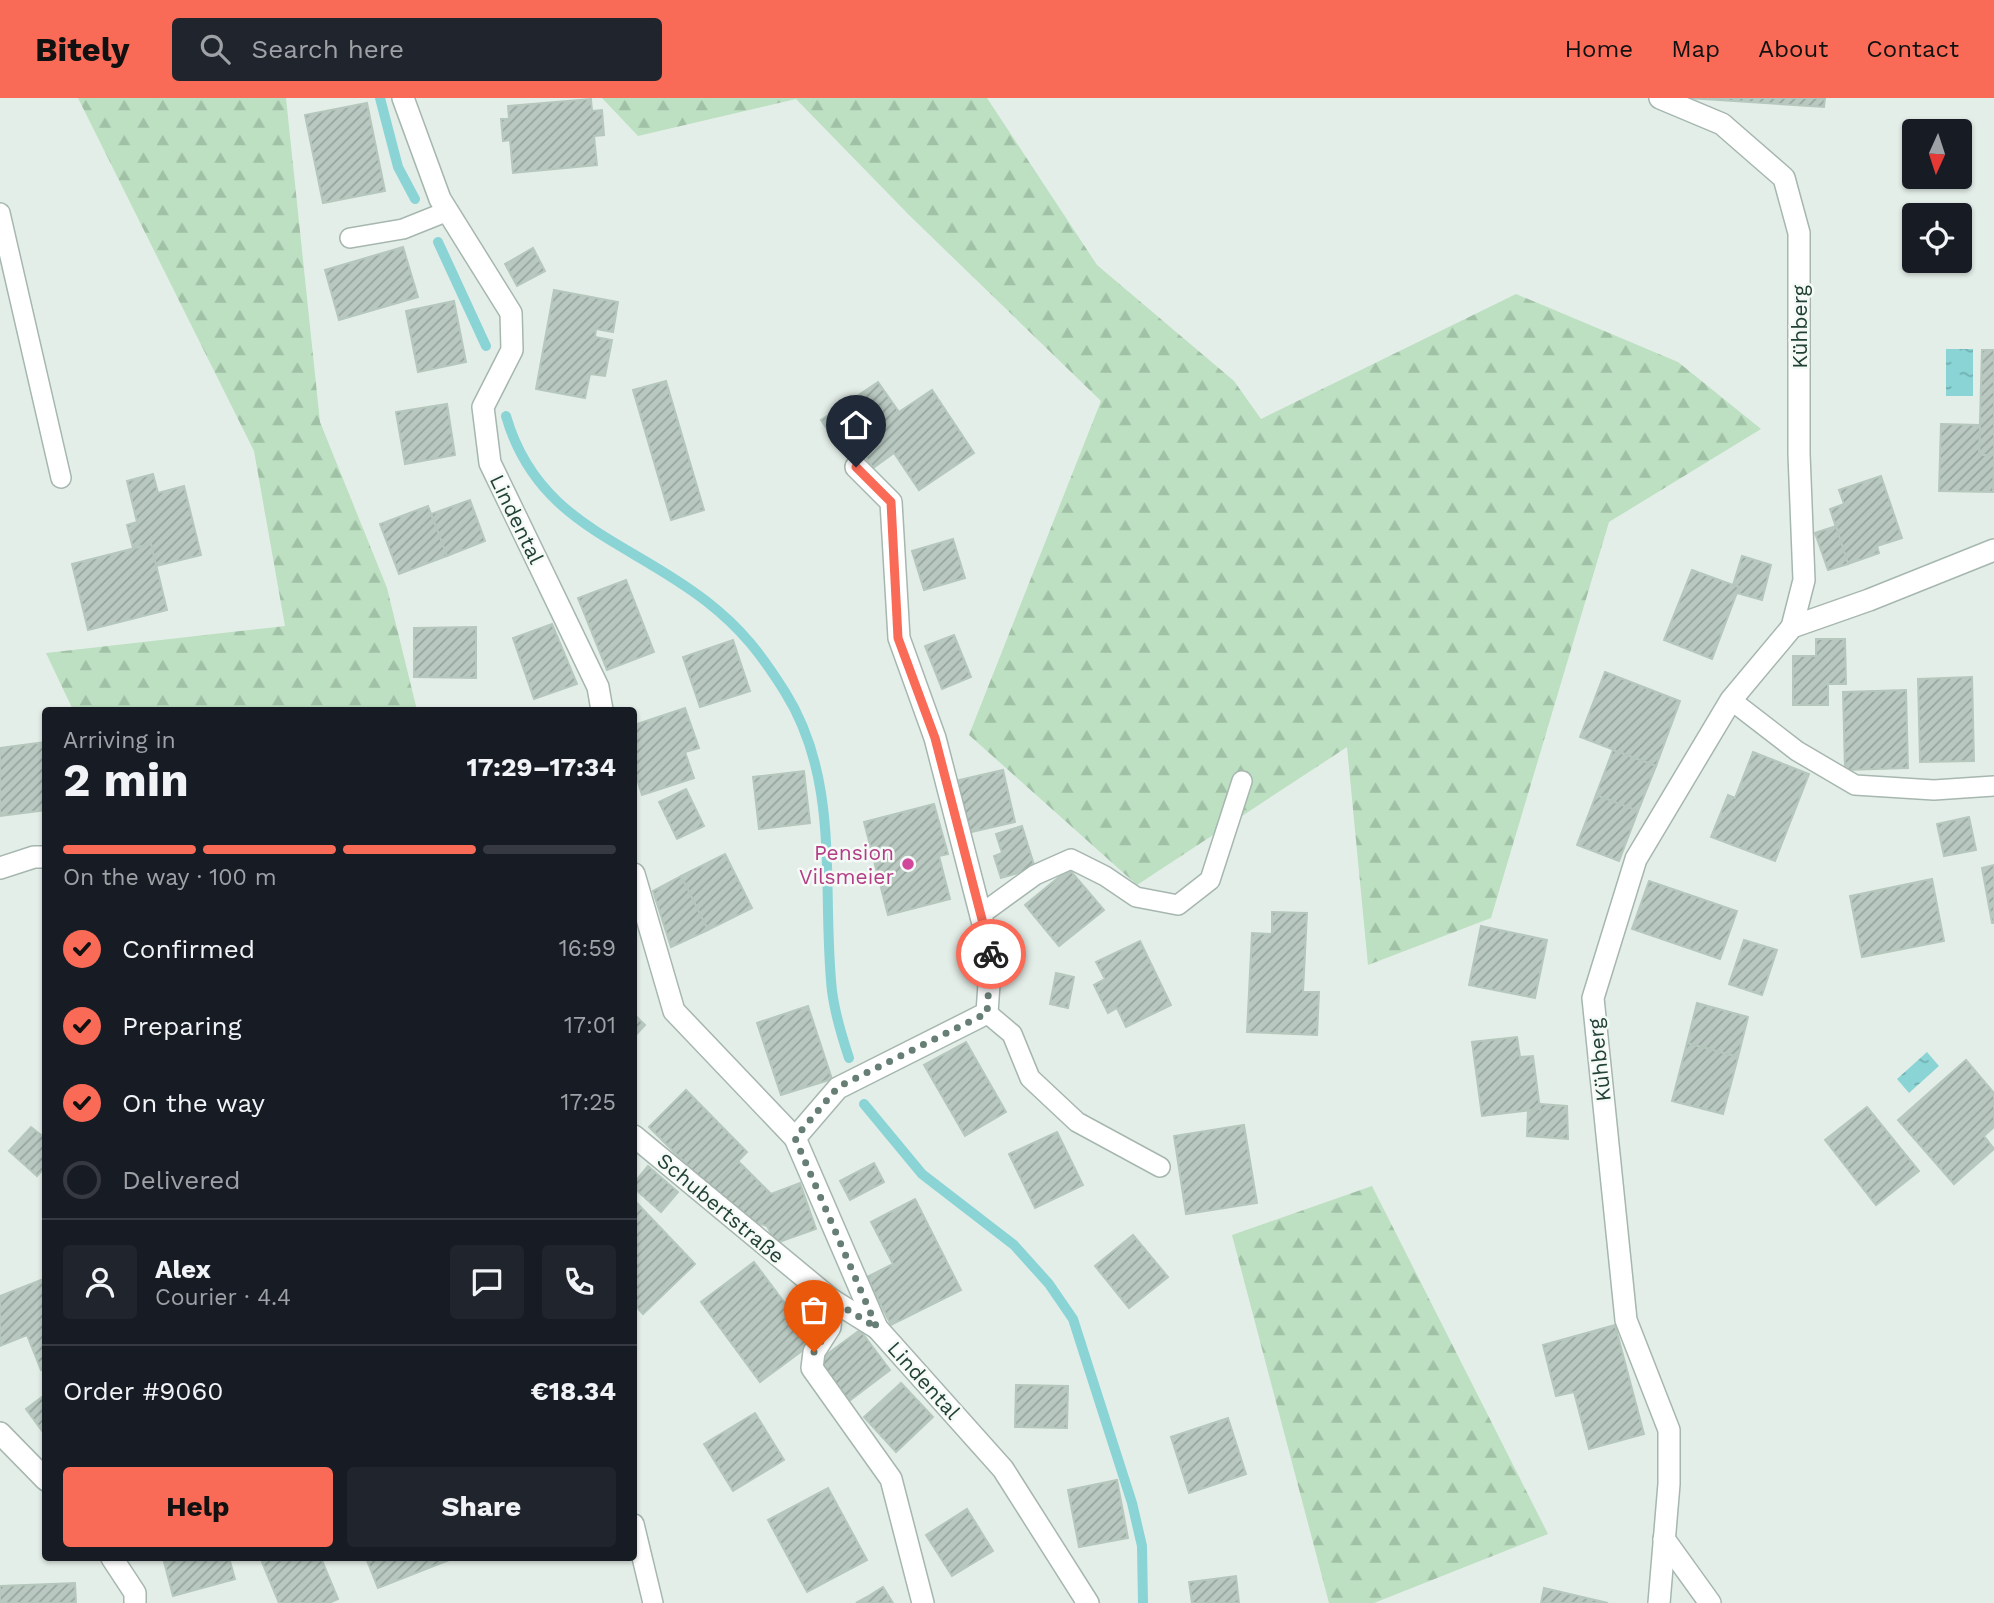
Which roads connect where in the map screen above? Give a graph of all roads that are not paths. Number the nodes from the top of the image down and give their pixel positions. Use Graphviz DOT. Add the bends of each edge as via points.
graph roads {
  1 [pos="403,98"];
  2 [pos="1660,98"];
  3 [pos="448,211"];
  4 [pos="0,213"];
  5 [pos="350,238"];
  6 [pos="856,467"];
  7 [pos="61,478"];
  8 [pos="1994,550"];
  9 [pos="1792,626"];
  10 [pos="1731,700"];
  11 [pos="601,707"];
  12 [pos="1242,780"];
  13 [pos="1994,786"];
  14 [pos="42,857"];
  15 [pos="0,868"];
  16 [pos="637,884"];
  17 [pos="981,915"];
  18 [pos="987,1013"];
  19 [pos="637,1138"];
  20 [pos="795,1138"];
  21 [pos="1160,1167"];
  22 [pos="832,1300"];
  23 [pos="877,1328"];
  24 [pos="0,1433"];
  25 [pos="42,1476"];
  26 [pos="637,1536"];
  27 [pos="1664,1539"];
  28 [pos="114,1561"];
  29 [pos="135,1603"];
  30 [pos="653,1603"];
  31 [pos="923,1603"];
  32 [pos="1088,1603"];
  33 [pos="1659,1603"];
  34 [pos="1710,1603"];
  1 -- 3 [label="street, Lindental"];
  2 -- 9 [label="street, Kühberg" via="1722,124 1784,178 1799,233 1804,580"];
  3 -- 5 [label="lane" via="403,229"];
  3 -- 11 [label="street, Lindental" via="511,313 512,350 483,407 490,463 598,687"];
  4 -- 7 [label="lane"];
  6 -- 17 [label="street" via="891,502 898,638 935,738"];
  8 -- 9 [label="street"];
  9 -- 10 [label="street, Kühberg"];
  10 -- 13 [label="lane" via="1797,751 1855,785"];
  10 -- 27 [label="street, Kühberg" via="1636,859 1593,998 1626,1320 1669,1430"];
  12 -- 17 [label="lane" via="1210,880 1178,905 1136,897 1071,859 1035,875"];
  14 -- 15 [label="street"];
  16 -- 20 [label="street, Lindental" via="674,1011"];
  17 -- 18 [label="street" via="991,955"];
  18 -- 20 [label="street" via="838,1087"];
  18 -- 21 [label="lane" via="1012,1034 1030,1078 1077,1122"];
  19 -- 22 [label="street, Schubertstraße"];
  20 -- 23 [label="street, Lindental"];
  22 -- 23 [label="street, Schubertstraße"];
  22 -- 31 [label="street" via="830,1327 814,1352 812,1368 891,1479"];
  23 -- 32 [label="street, Lindental" via="1003,1469"];
  24 -- 25 [label="street"];
  26 -- 30 [label="lane"];
  27 -- 33 [label="street, Kühberg"];
  27 -- 34 [label="street"];
  28 -- 29 [label="street" via="135,1593"];
}
